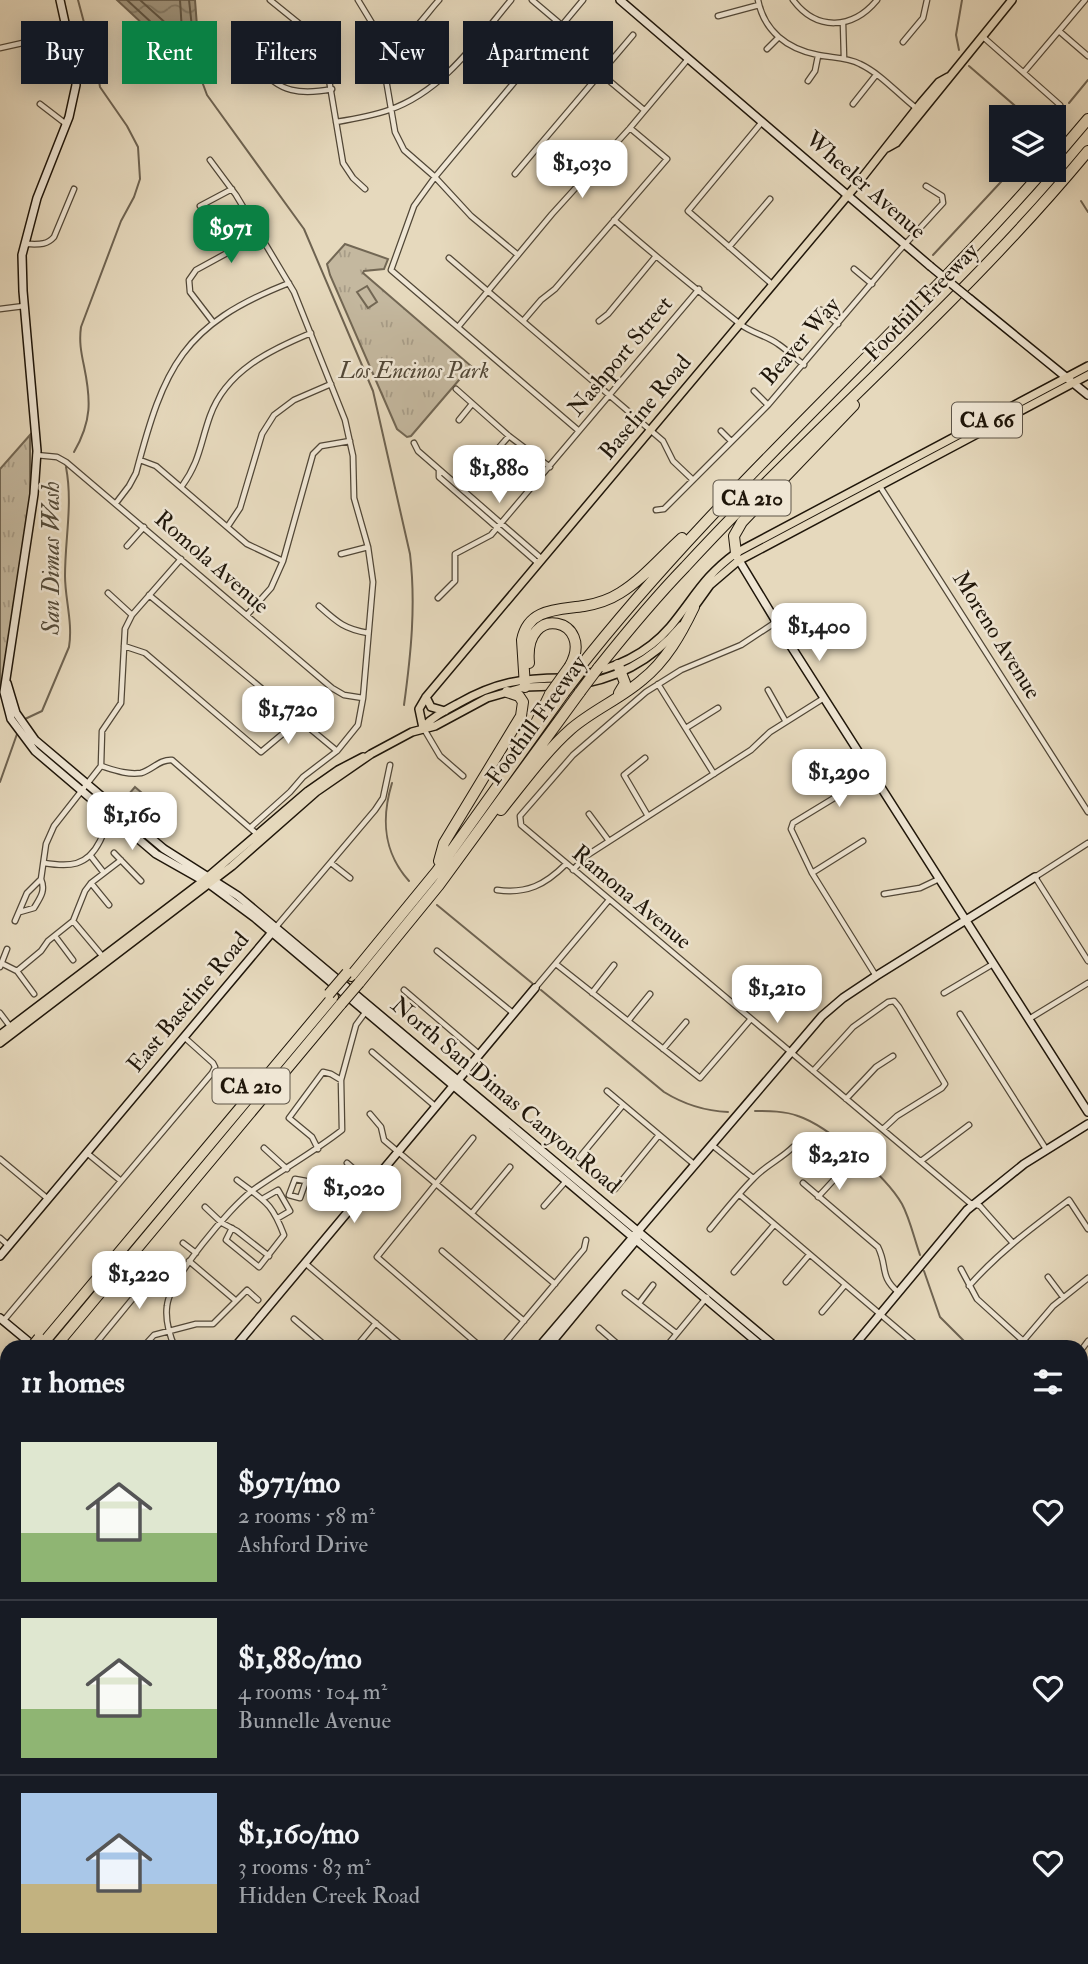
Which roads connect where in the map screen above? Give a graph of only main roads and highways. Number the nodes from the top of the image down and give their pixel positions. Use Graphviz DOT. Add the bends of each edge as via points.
graph roads {
  1 [pos="1012,0"];
  2 [pos="948,77"];
  3 [pos="1088,120"];
  4 [pos="1066,145"];
  5 [pos="887,149"];
  6 [pos="1088,151"];
  7 [pos="1066,176"];
  8 [pos="1033,182"];
  9 [pos="1055,182"];
  10 [pos="1060,182"];
  11 [pos="939,283"];
  12 [pos="915,337"];
  13 [pos="1088,366"];
  14 [pos="1088,375"];
  15 [pos="1069,380"];
  16 [pos="708,519"];
  17 [pos="737,557"];
  18 [pos="694,607"];
  19 [pos="620,669"];
  20 [pos="583,670"];
  21 [pos="528,683"];
  22 [pos="507,692"];
  23 [pos="565,693"];
  24 [pos="426,697"];
  25 [pos="613,698"];
  26 [pos="445,711"];
  27 [pos="423,728"];
  28 [pos="300,802"];
  29 [pos="482,826"];
  30 [pos="439,861"];
  31 [pos="209,880"];
  32 [pos="411,908"];
  33 [pos="390,934"];
  34 [pos="353,978"];
  35 [pos="335,999"];
  36 [pos="13,1029"];
  37 [pos="0,1035"];
  38 [pos="0,1043"];
  39 [pos="170,1207"];
  40 [pos="44,1340"];
  41 [pos="45,1340"];
  42 [pos="61,1340"];
  1 -- 2 [label="main road, Baseline Road"];
  2 -- 5 [label="main road, Baseline Road"];
  2 -- 5 [label="main road, Baseline Road" via="891,138"];
  3 -- 4 [label="highway"];
  5 -- 24 [label="main road, Baseline Road"];
  6 -- 7 [label="highway, Foothill Freeway / CA 210"];
  8 -- 11 [label="highway, Foothill Freeway / CA 210"];
  9 -- 20 [label="highway" via="698,546"];
  10 -- 12 [label="highway, Foothill Freeway / CA 210"];
  11 -- 16 [label="highway, Foothill Freeway / CA 210"];
  11 -- 20 [label="highway" via="938,291 914,317 661,576"];
  12 -- 17 [label="highway" via="742,522 734,536"];
  12 -- 20 [label="highway, Foothill Freeway / CA 210"];
  13 -- 15 [label="main road, CA 66"];
  14 -- 15 [label="main road, CA 66"];
  15 -- 17 [label="main road, CA 66"];
  16 -- 20 [label="highway, Foothill Freeway / CA 210" via="615,621"];
  16 -- 21 [label="highway" via="622,592 596,604 534,618 522,640"];
  17 -- 18 [label="main road, CA 66"];
  17 -- 19 [label="main road, CA 66" via="705,580 660,638"];
  18 -- 19 [label="main road, CA 66" via="666,642 644,660"];
  18 -- 25 [label="highway" via="669,651 642,680"];
  19 -- 21 [label="main road, CA 66" via="589,684"];
  19 -- 25 [label="highway" via="625,683"];
  20 -- 21 [label="highway" via="575,638 565,627 543,626 528,643"];
  20 -- 23 [label="highway, Foothill Freeway / CA 210, bridge"];
  20 -- 23 [label="highway, Foothill Freeway / CA 210, bridge"];
  21 -- 22 [label="main road"];
  21 -- 26 [label="main road" via="490,687"];
  22 -- 27 [label="main road"];
  22 -- 30 [label="highway" via="523,702 521,716 444,843"];
  23 -- 29 [label="highway, Foothill Freeway / CA 210"];
  23 -- 30 [label="highway, Foothill Freeway / CA 210" via="536,725"];
  23 -- 32 [label="highway" via="466,842"];
  24 -- 26 [label="main road" via="431,707"];
  24 -- 27 [label="main road" via="419,709"];
  25 -- 29 [label="highway" via="568,732"];
  26 -- 27 [label="main road"];
  27 -- 28 [label="main road" via="371,754"];
  28 -- 31 [label="main road"];
  28 -- 31 [label="main road"];
  29 -- 32 [label="highway, Foothill Freeway / CA 210"];
  30 -- 32 [label="highway, Foothill Freeway / CA 210"];
  31 -- 36 [label="main road"];
  32 -- 33 [label="highway, Foothill Freeway / CA 210"];
  32 -- 33 [label="highway, Foothill Freeway / CA 210"];
  33 -- 34 [label="highway, Foothill Freeway / CA 210"];
  33 -- 34 [label="highway, Foothill Freeway / CA 210"];
  34 -- 35 [label="highway, Foothill Freeway / CA 210, bridge"];
  34 -- 35 [label="highway, Foothill Freeway / CA 210, bridge"];
  35 -- 39 [label="highway, Foothill Freeway / CA 210" via="306,1045"];
  35 -- 40 [label="highway, Foothill Freeway / CA 210"];
  36 -- 37 [label="main road"];
  36 -- 38 [label="main road"];
  39 -- 41 [label="highway"];
  39 -- 42 [label="highway, Foothill Freeway / CA 210"];
}
